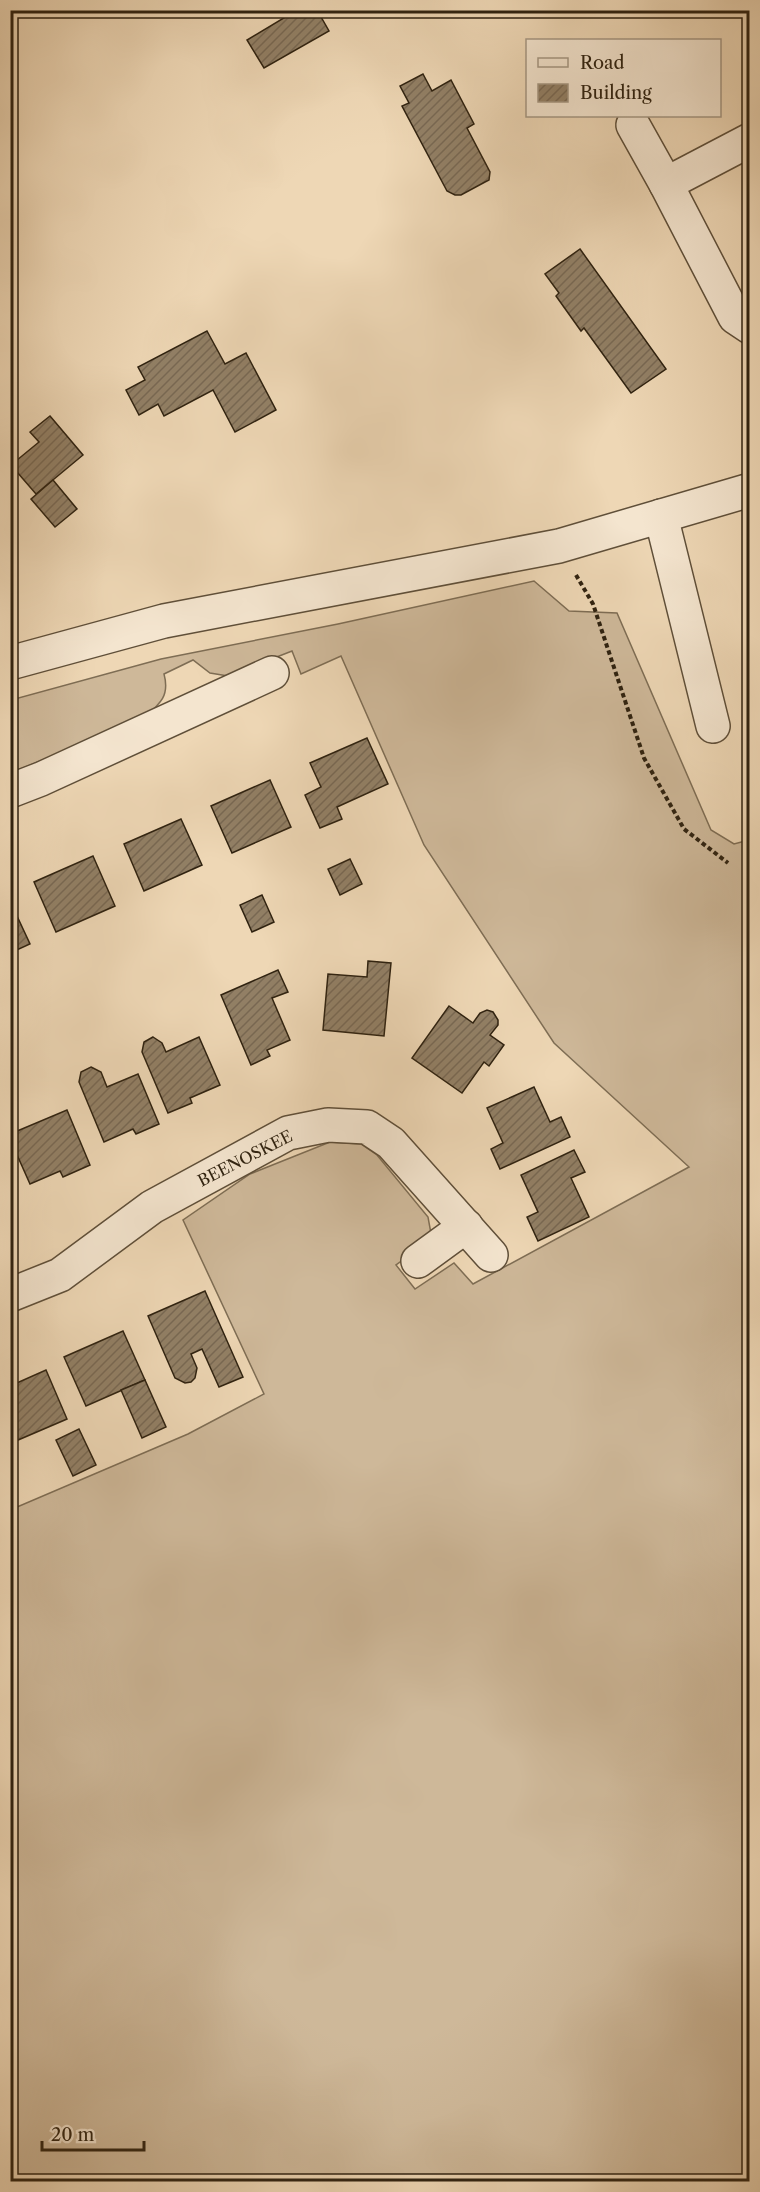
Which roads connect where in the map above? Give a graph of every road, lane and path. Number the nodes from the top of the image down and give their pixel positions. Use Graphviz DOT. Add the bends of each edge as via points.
graph roads {
  1 [pos="633,125"];
  2 [pos="750,140"];
  3 [pos="666,184"];
  4 [pos="750,327"];
  5 [pos="750,490"];
  6 [pos="661,516"];
  7 [pos="559,546"];
  8 [pos="10,663"];
  9 [pos="272,673"];
  10 [pos="713,726"];
  11 [pos="10,790"];
  12 [pos="728,863"];
  13 [pos="466,1226"];
  14 [pos="491,1255"];
  15 [pos="418,1261"];
  16 [pos="10,1295"];
  1 -- 3 [label="street"];
  2 -- 3 [label="street"];
  3 -- 4 [label="street" via="735,317"];
  5 -- 6 [label="street"];
  6 -- 7 [label="street"];
  6 -- 10 [label="street"];
  7 -- 8 [label="street" via="164,621"];
  7 -- 12 [label="path" via="593,604 644,758 684,829"];
  9 -- 11 [label="street"];
  13 -- 14 [label="street, BEENOSKEE"];
  13 -- 15 [label="street"];
  13 -- 16 [label="street, BEENOSKEE" via="391,1143 367,1127 327,1125 288,1133 152,1207 60,1275"];
}
